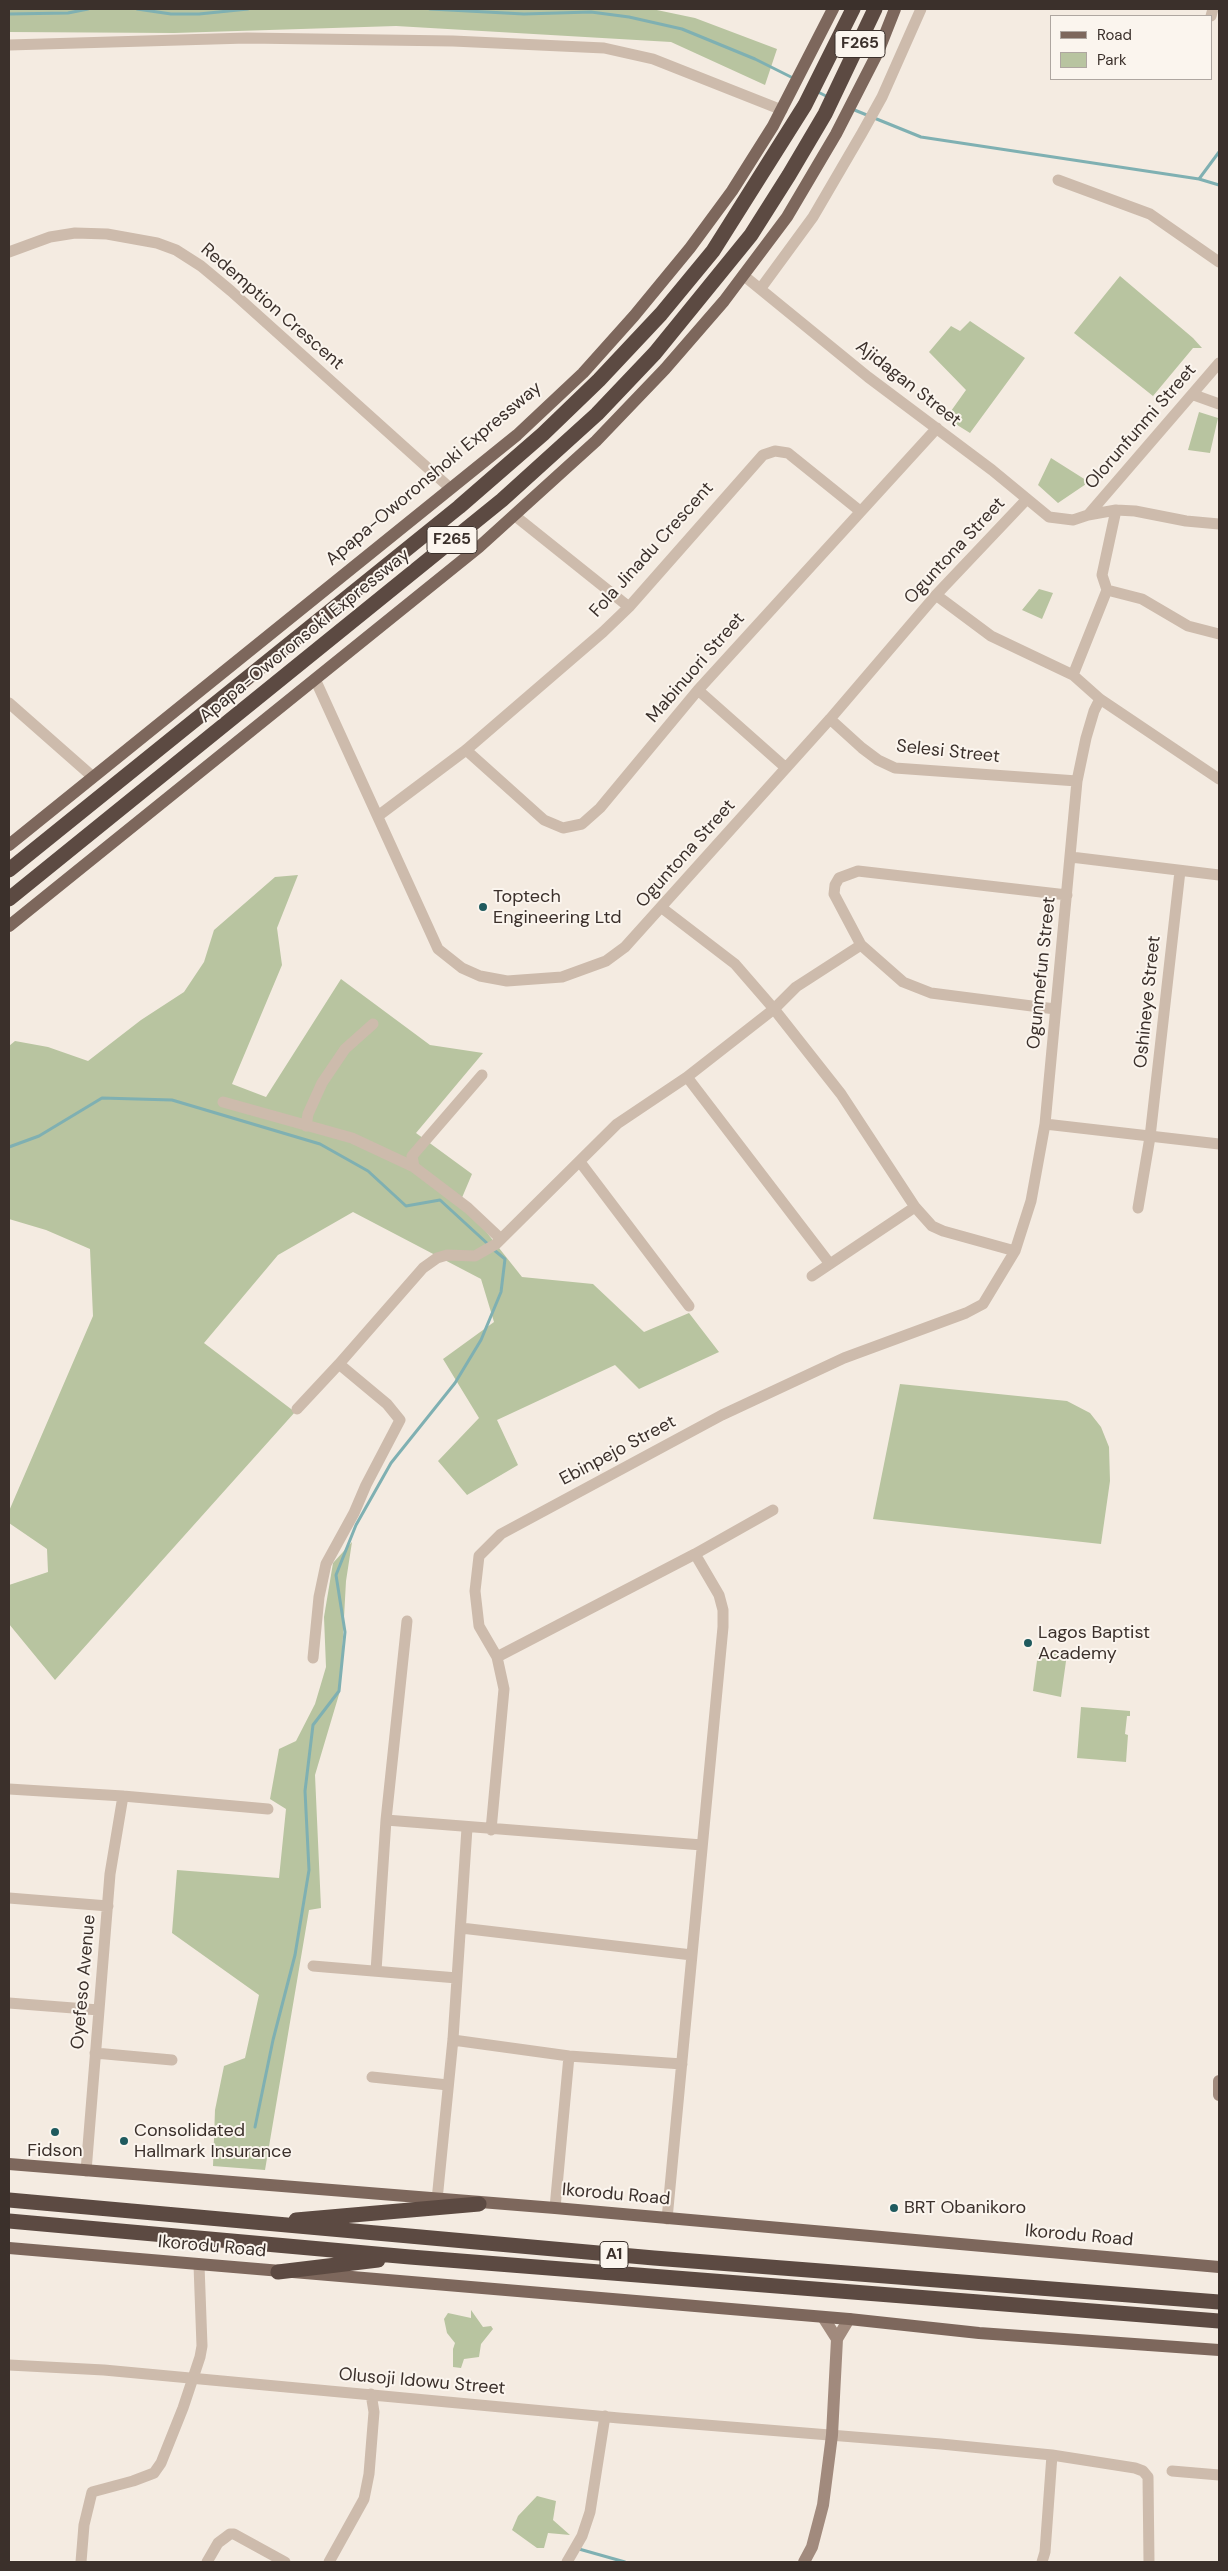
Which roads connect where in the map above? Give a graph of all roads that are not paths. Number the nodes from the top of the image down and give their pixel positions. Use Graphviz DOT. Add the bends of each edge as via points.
graph roads {
  1 [pos="833,9"];
  2 [pos="852,9"];
  3 [pos="875,9"];
  4 [pos="895,9"];
  5 [pos="921,9"];
  6 [pos="9,45"];
  7 [pos="782,110"];
  8 [pos="1058,180"];
  9 [pos="9,252"];
  10 [pos="1219,262"];
  11 [pos="743,275"];
  12 [pos="761,288"];
  13 [pos="1219,362"];
  14 [pos="1194,394"];
  15 [pos="1219,404"];
  16 [pos="936,428"];
  17 [pos="450,488"];
  18 [pos="1031,503"];
  19 [pos="1116,510"];
  20 [pos="860,511"];
  21 [pos="514,515"];
  22 [pos="1088,515"];
  23 [pos="1219,524"];
  24 [pos="1107,590"];
  25 [pos="936,596"];
  26 [pos="629,606"];
  27 [pos="1219,634"];
  28 [pos="1073,675"];
  29 [pos="316,679"];
  30 [pos="698,690"];
  31 [pos="1100,699"];
  32 [pos="9,703"];
  33 [pos="830,719"];
  34 [pos="466,750"];
  35 [pos="786,768"];
  36 [pos="93,777"];
  37 [pos="1219,779"];
  38 [pos="1077,781"];
  39 [pos="378,816"];
  40 [pos="10,842"];
  41 [pos="1071,857"];
  42 [pos="9,870"];
  43 [pos="1180,871"];
  44 [pos="1219,875"];
  45 [pos="1067,895"];
  46 [pos="9,899"];
  47 [pos="662,908"];
  48 [pos="9,926"];
  49 [pos="861,945"];
  50 [pos="774,1009"];
  51 [pos="1055,1009"];
  52 [pos="373,1024"];
  53 [pos="482,1075"];
  54 [pos="687,1076"];
  55 [pos="222,1102"];
  56 [pos="1045,1124"];
  57 [pos="306,1126"];
  58 [pos="1150,1136"];
  59 [pos="1219,1144"];
  60 [pos="580,1162"];
  61 [pos="414,1167"];
  62 [pos="915,1207"];
  63 [pos="1138,1208"];
  64 [pos="498,1241"];
  65 [pos="1015,1251"];
  66 [pos="830,1264"];
  67 [pos="812,1276"];
  68 [pos="689,1306"];
  69 [pos="338,1364"];
  70 [pos="297,1409"];
  71 [pos="773,1510"];
  72 [pos="695,1554"];
  73 [pos="407,1621"];
  74 [pos="497,1657"];
  75 [pos="313,1658"];
  76 [pos="9,1789"];
  77 [pos="123,1796"];
  78 [pos="268,1809"];
  79 [pos="386,1820"];
  80 [pos="467,1828"];
  81 [pos="491,1830"];
  82 [pos="702,1846"];
  83 [pos="9,1898"];
  84 [pos="108,1906"];
  85 [pos="461,1928"];
  86 [pos="692,1955"];
  87 [pos="313,1966"];
  88 [pos="376,1972"];
  89 [pos="457,1978"];
  90 [pos="9,2003"];
  91 [pos="99,2010"];
  92 [pos="453,2040"];
  93 [pos="95,2052"];
  94 [pos="569,2056"];
  95 [pos="172,2060"];
  96 [pos="682,2064"];
  97 [pos="372,2077"];
  98 [pos="448,2085"];
  99 [pos="9,2164"];
  100 [pos="86,2171"];
  101 [pos="9,2200"];
  102 [pos="437,2200"];
  103 [pos="479,2204"];
  104 [pos="555,2208"];
  105 [pos="667,2219"];
  106 [pos="9,2221"];
  107 [pos="254,2223"];
  108 [pos="9,2248"];
  109 [pos="410,2256"];
  110 [pos="199,2265"];
  111 [pos="1219,2266"];
  112 [pos="278,2272"];
  113 [pos="1219,2302"];
  114 [pos="823,2317"];
  115 [pos="849,2319"];
  116 [pos="1219,2321"];
  117 [pos="837,2339"];
  118 [pos="1219,2350"];
  119 [pos="9,2366"];
  120 [pos="194,2379"];
  121 [pos="371,2394"];
  122 [pos="605,2416"];
  123 [pos="832,2435"];
  124 [pos="1052,2455"];
  125 [pos="1172,2470"];
  126 [pos="1219,2475"];
  127 [pos="81,2562"];
  128 [pos="207,2562"];
  129 [pos="285,2562"];
  130 [pos="329,2562"];
  131 [pos="567,2562"];
  132 [pos="804,2562"];
  133 [pos="1042,2562"];
  134 [pos="1149,2562"];
  1 -- 7 [label="main road, Apapa-Oworonshoki Expressway"];
  2 -- 42 [label="highway, Apapa-Oworonsoki Expressway / F265" via="805,105 713,251 662,314 543,434 459,507"];
  3 -- 46 [label="highway, Apapa-Oworonsoki Expressway / F265" via="825,114 751,235 656,353 597,414 502,500"];
  4 -- 11 [label="main road" via="878,52 842,121 787,217"];
  5 -- 12 [label="street" via="880,101 862,133 813,217"];
  6 -- 7 [label="street" via="247,38 453,41 604,48 653,59"];
  7 -- 17 [label="main road, Apapa-Oworonshoki Expressway" via="732,191 634,316 583,373 517,435"];
  8 -- 10 [label="street" via="1150,214"];
  9 -- 17 [label="street, Redemption Crescent" via="42,239 75,233 108,234 176,250 231,291"];
  11 -- 12 [label="street, Ajidagan Street"];
  11 -- 21 [label="main road" via="671,362 596,441"];
  12 -- 16 [label="street, Ajidagan Street" via="868,377"];
  13 -- 14 [label="street, Olorunfunmi Street"];
  14 -- 15 [label="street"];
  14 -- 22 [label="street, Olorunfunmi Street"];
  16 -- 18 [label="street, Ajidagan Street"];
  16 -- 20 [label="street, Mabinuori Street"];
  17 -- 36 [label="main road, Apapa-Oworonshoki Expressway"];
  18 -- 22 [label="street, Ajidagan Street" via="1049,517 1062,521"];
  18 -- 25 [label="street, Oguntona Street"];
  19 -- 22 [label="street, Ajidagan Street"];
  19 -- 23 [label="street, Ajidagan Street"];
  19 -- 24 [label="street" via="1102,575"];
  20 -- 26 [label="street, Fola Jinadu Crescent" via="788,453 769,451 755,461"];
  20 -- 30 [label="street, Mabinuori Street"];
  21 -- 26 [label="street"];
  21 -- 29 [label="main road"];
  24 -- 27 [label="street" via="1142,599 1188,626"];
  24 -- 28 [label="street"];
  25 -- 28 [label="street" via="991,636"];
  25 -- 33 [label="street, Oguntona Street"];
  26 -- 34 [label="street, Fola Jinadu Crescent"];
  28 -- 31 [label="street"];
  29 -- 39 [label="street, Oguntona Street"];
  29 -- 48 [label="main road"];
  30 -- 34 [label="street, Mabinuori Street" via="600,808 582,824 571,828 544,820"];
  30 -- 35 [label="street"];
  31 -- 37 [label="street"];
  31 -- 38 [label="street, Ogunmefun Street" via="1086,738"];
  32 -- 36 [label="street"];
  33 -- 35 [label="street, Oguntona Street"];
  33 -- 38 [label="street, Selesi Street" via="862,748 895,768"];
  34 -- 39 [label="street, Fola Jinadu Crescent"];
  35 -- 47 [label="street, Oguntona Street"];
  36 -- 40 [label="main road, Apapa-Oworonshoki Expressway"];
  38 -- 41 [label="street, Ogunmefun Street"];
  39 -- 47 [label="street, Oguntona Street" via="438,949 462,968 480,976 534,981 584,970 606,961 626,947"];
  41 -- 43 [label="street"];
  41 -- 45 [label="street, Ogunmefun Street"];
  43 -- 44 [label="street"];
  43 -- 58 [label="street, Oshineye Street"];
  45 -- 49 [label="street" via="858,871 848,873 839,878 834,894"];
  45 -- 51 [label="street, Ogunmefun Street"];
  47 -- 50 [label="street" via="735,964"];
  49 -- 50 [label="street" via="796,987"];
  49 -- 51 [label="street" via="903,982 917,990"];
  50 -- 54 [label="street"];
  50 -- 62 [label="street" via="841,1094"];
  51 -- 56 [label="street, Ogunmefun Street"];
  52 -- 57 [label="street" via="345,1049 322,1083"];
  53 -- 61 [label="street" via="412,1156"];
  54 -- 60 [label="street" via="617,1124"];
  54 -- 66 [label="street"];
  55 -- 57 [label="street"];
  56 -- 58 [label="street"];
  56 -- 65 [label="street, Ogunmefun Street" via="1031,1201"];
  57 -- 61 [label="street" via="352,1138"];
  58 -- 59 [label="street"];
  58 -- 63 [label="street, Oshineye Street"];
  60 -- 64 [label="street"];
  60 -- 68 [label="street"];
  61 -- 64 [label="street" via="468,1208"];
  62 -- 65 [label="street" via="932,1226 943,1232"];
  62 -- 66 [label="street"];
  64 -- 69 [label="street" via="475,1256 447,1255 423,1268"];
  65 -- 74 [label="street, Ebinpejo Street" via="983,1304 844,1358 722,1415 501,1534 480,1556 475,1592 479,1626"];
  66 -- 67 [label="street"];
  69 -- 70 [label="street"];
  69 -- 75 [label="street" via="387,1404 400,1420 326,1564"];
  71 -- 72 [label="street"];
  72 -- 74 [label="street"];
  72 -- 82 [label="street" via="719,1595 723,1610"];
  73 -- 79 [label="street"];
  74 -- 81 [label="street, Ebinpejo Street" via="504,1689"];
  76 -- 77 [label="street"];
  77 -- 78 [label="street"];
  77 -- 84 [label="street, Oyefeso Avenue"];
  79 -- 80 [label="street"];
  79 -- 88 [label="street"];
  80 -- 81 [label="street"];
  80 -- 85 [label="street"];
  81 -- 82 [label="street"];
  82 -- 86 [label="street"];
  83 -- 84 [label="street"];
  84 -- 91 [label="street, Oyefeso Avenue"];
  85 -- 86 [label="street"];
  85 -- 89 [label="street"];
  86 -- 96 [label="street"];
  87 -- 88 [label="street"];
  88 -- 89 [label="street"];
  89 -- 92 [label="street"];
  90 -- 91 [label="street"];
  91 -- 93 [label="street, Oyefeso Avenue"];
  92 -- 94 [label="street"];
  92 -- 98 [label="street"];
  93 -- 95 [label="street"];
  93 -- 100 [label="street, Oyefeso Avenue"];
  94 -- 96 [label="street"];
  94 -- 104 [label="street"];
  96 -- 105 [label="street"];
  97 -- 98 [label="street"];
  98 -- 102 [label="street"];
  99 -- 100 [label="main road, Ikorodu Road"];
  100 -- 102 [label="main road, Ikorodu Road"];
  101 -- 107 [label="highway, Ikorodu Road / A1"];
  102 -- 103 [label="main road, Ikorodu Road"];
  103 -- 104 [label="main road, Ikorodu Road"];
  103 -- 107 [label="highway"];
  104 -- 105 [label="main road, Ikorodu Road"];
  105 -- 111 [label="main road, Ikorodu Road"];
  106 -- 109 [label="highway, Ikorodu Road / A1"];
  107 -- 113 [label="highway, Ikorodu Road / A1"];
  108 -- 110 [label="main road, Ikorodu Road"];
  109 -- 112 [label="highway"];
  109 -- 116 [label="highway, Ikorodu Road / A1"];
  110 -- 112 [label="main road, Ikorodu Road"];
  110 -- 120 [label="street" via="202,2346"];
  112 -- 114 [label="main road, Ikorodu Road"];
  114 -- 115 [label="main road, Ikorodu Road"];
  114 -- 117 [label="street"];
  115 -- 117 [label="street"];
  115 -- 118 [label="main road, Ikorodu Road" via="979,2333"];
  117 -- 123 [label="street"];
  119 -- 120 [label="street, Olusoji Idowu Street" via="104,2370"];
  120 -- 121 [label="street, Olusoji Idowu Street"];
  120 -- 127 [label="street" via="158,2470 141,2479 92,2492 84,2525"];
  121 -- 122 [label="street, Olusoji Idowu Street"];
  121 -- 130 [label="street" via="374,2412 364,2499"];
  122 -- 123 [label="street, Olusoji Idowu Street"];
  122 -- 131 [label="street" via="590,2512 582,2536"];
  123 -- 124 [label="street, Olusoji Idowu Street"];
  123 -- 132 [label="street" via="823,2505 812,2547"];
  124 -- 133 [label="street"];
  124 -- 134 [label="street, Olusoji Idowu Street" via="1144,2471 1148,2477"];
  125 -- 126 [label="street"];
  128 -- 129 [label="street" via="218,2542 230,2534"];
}
